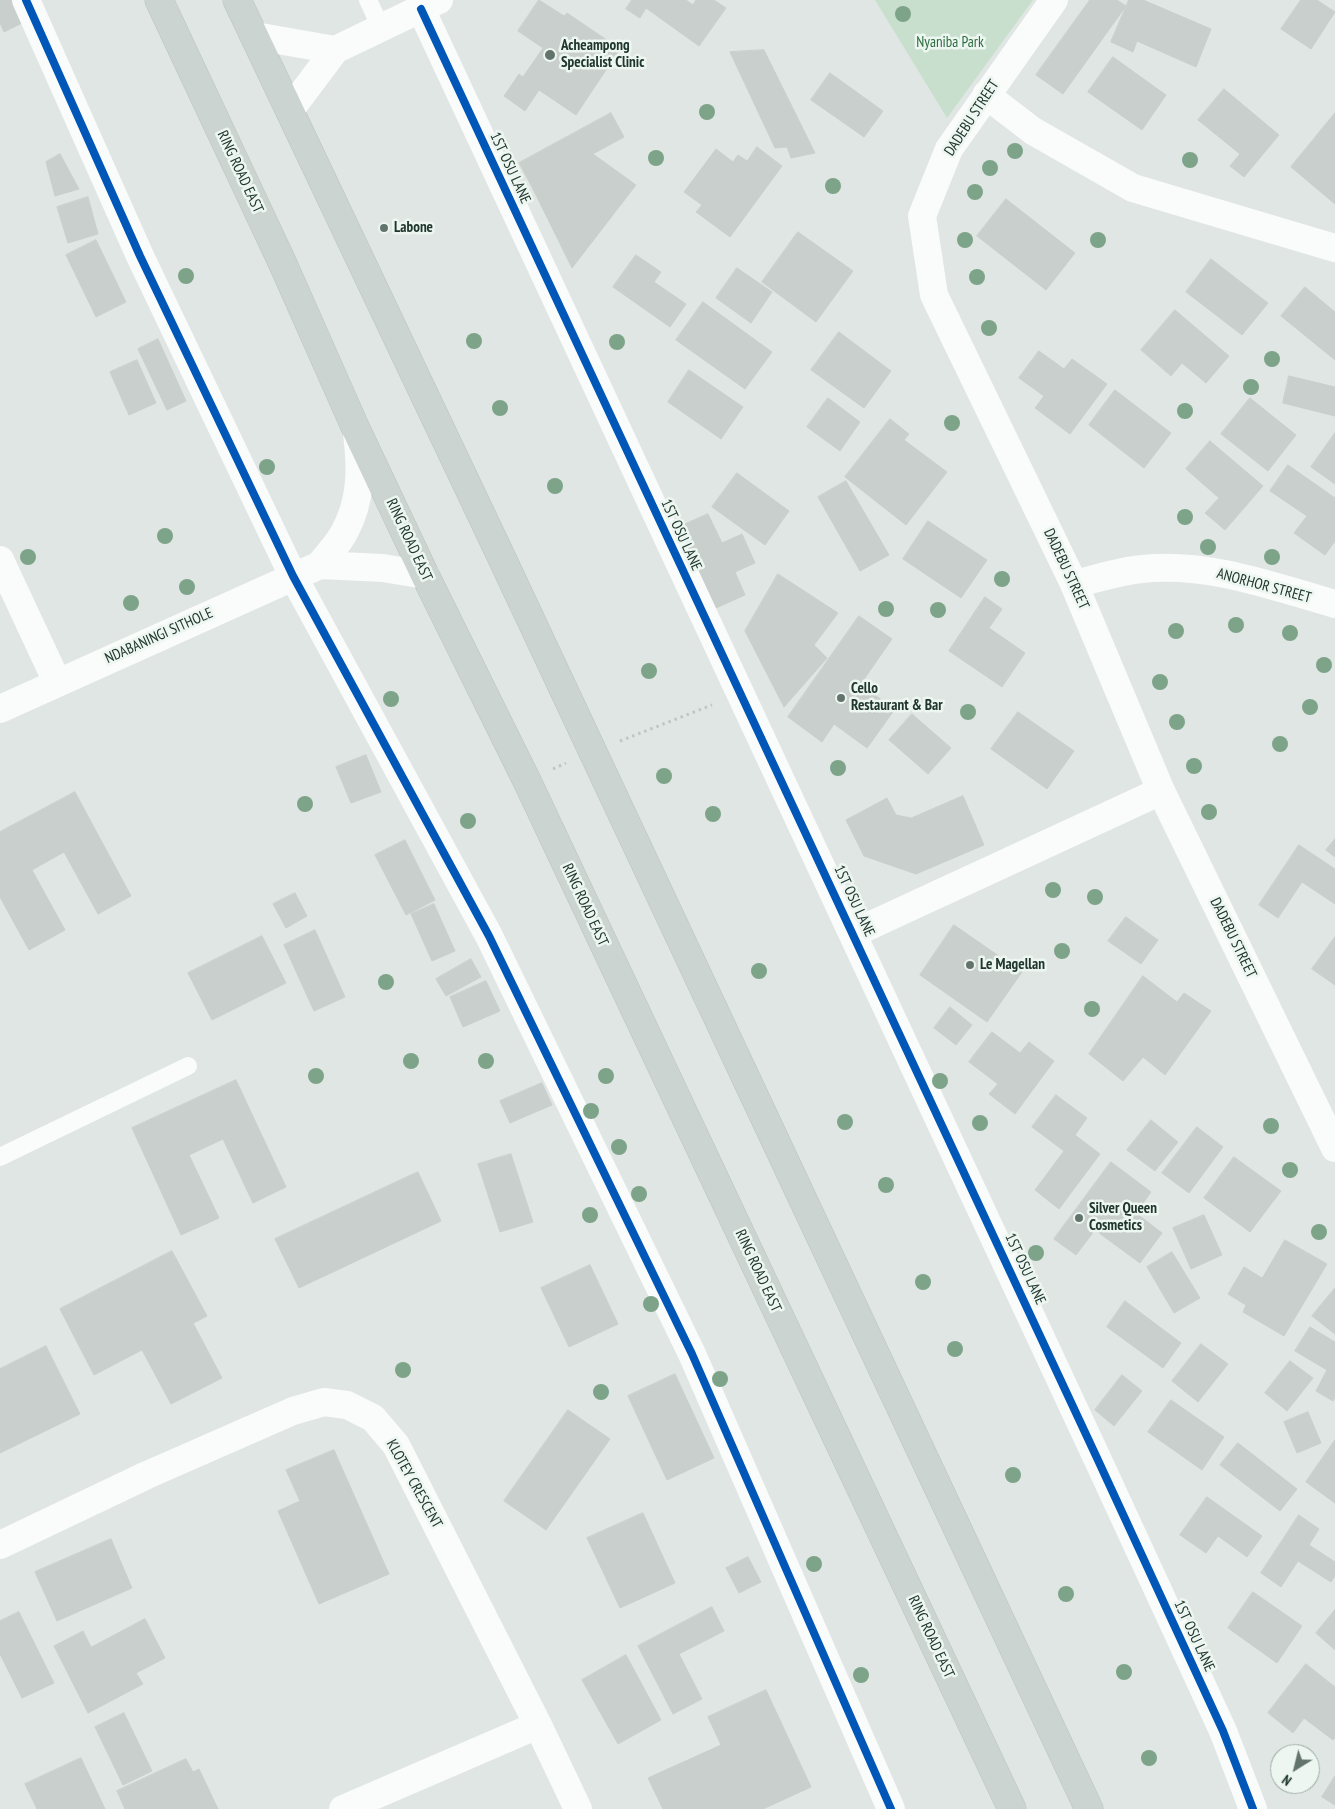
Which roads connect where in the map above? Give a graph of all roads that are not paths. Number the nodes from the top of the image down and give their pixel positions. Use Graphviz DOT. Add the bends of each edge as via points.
graph roads {
  1 [pos="26,0"];
  2 [pos="159,0"];
  3 [pos="237,0"];
  4 [pos="368,0"];
  5 [pos="1054,0"];
  6 [pos="430,5"];
  7 [pos="381,28"];
  8 [pos="255,36"];
  9 [pos="335,50"];
  10 [pos="986,95"];
  11 [pos="290,110"];
  12 [pos="1335,248"];
  13 [pos="356,429"];
  14 [pos="0,560"];
  15 [pos="320,565"];
  16 [pos="425,574"];
  17 [pos="293,576"];
  18 [pos="1074,584"];
  19 [pos="1335,604"];
  20 [pos="57,682"];
  21 [pos="0,709"];
  22 [pos="1161,791"];
  23 [pos="854,933"];
  24 [pos="188,1066"];
  25 [pos="1335,1148"];
  26 [pos="0,1157"];
  27 [pos="0,1544"];
  28 [pos="538,1725"];
  29 [pos="342,1809"];
  30 [pos="578,1809"];
  31 [pos="891,1809"];
  32 [pos="1012,1809"];
  33 [pos="1088,1809"];
  34 [pos="1254,1809"];
  1 -- 17 [label="street" via="140,256"];
  2 -- 13 [label="main road, RING ROAD EAST"];
  3 -- 8 [label="main road"];
  4 -- 7 [label="lane"];
  5 -- 10 [label="street, DADEBU STREET"];
  6 -- 7 [label="street"];
  6 -- 23 [label="street, 1ST OSU LANE" via="741,694"];
  7 -- 9 [label="street"];
  8 -- 9 [label="street"];
  8 -- 11 [label="main road"];
  9 -- 11 [label="street"];
  10 -- 12 [label="street" via="1033,131 1132,188"];
  10 -- 18 [label="street, DADEBU STREET" via="950,149 922,216 934,295"];
  11 -- 33 [label="main road"];
  13 -- 15 [label="street" via="361,467 358,497 345,531"];
  13 -- 16 [label="main road, RING ROAD EAST"];
  14 -- 20 [label="street"];
  15 -- 16 [label="street, NDABANINGI SITHOLE"];
  15 -- 17 [label="street, NDABANINGI SITHOLE"];
  16 -- 32 [label="main road, RING ROAD EAST" via="527,781"];
  17 -- 20 [label="street, NDABANINGI SITHOLE"];
  17 -- 31 [label="street" via="489,936 662,1292"];
  18 -- 19 [label="street, ANORHOR STREET" via="1141,569 1180,568 1230,574"];
  18 -- 22 [label="street, DADEBU STREET"];
  20 -- 21 [label="street, NDABANINGI SITHOLE"];
  22 -- 23 [label="street"];
  22 -- 25 [label="street, DADEBU STREET"];
  23 -- 34 [label="street, 1ST OSU LANE" via="1223,1731"];
  24 -- 26 [label="lane"];
  27 -- 28 [label="street, KLOTEY CRESCENT" via="292,1411 324,1402 346,1405 373,1418 396,1445"];
  28 -- 29 [label="street"];
  28 -- 30 [label="street, KLOTEY CRESCENT"];
}
